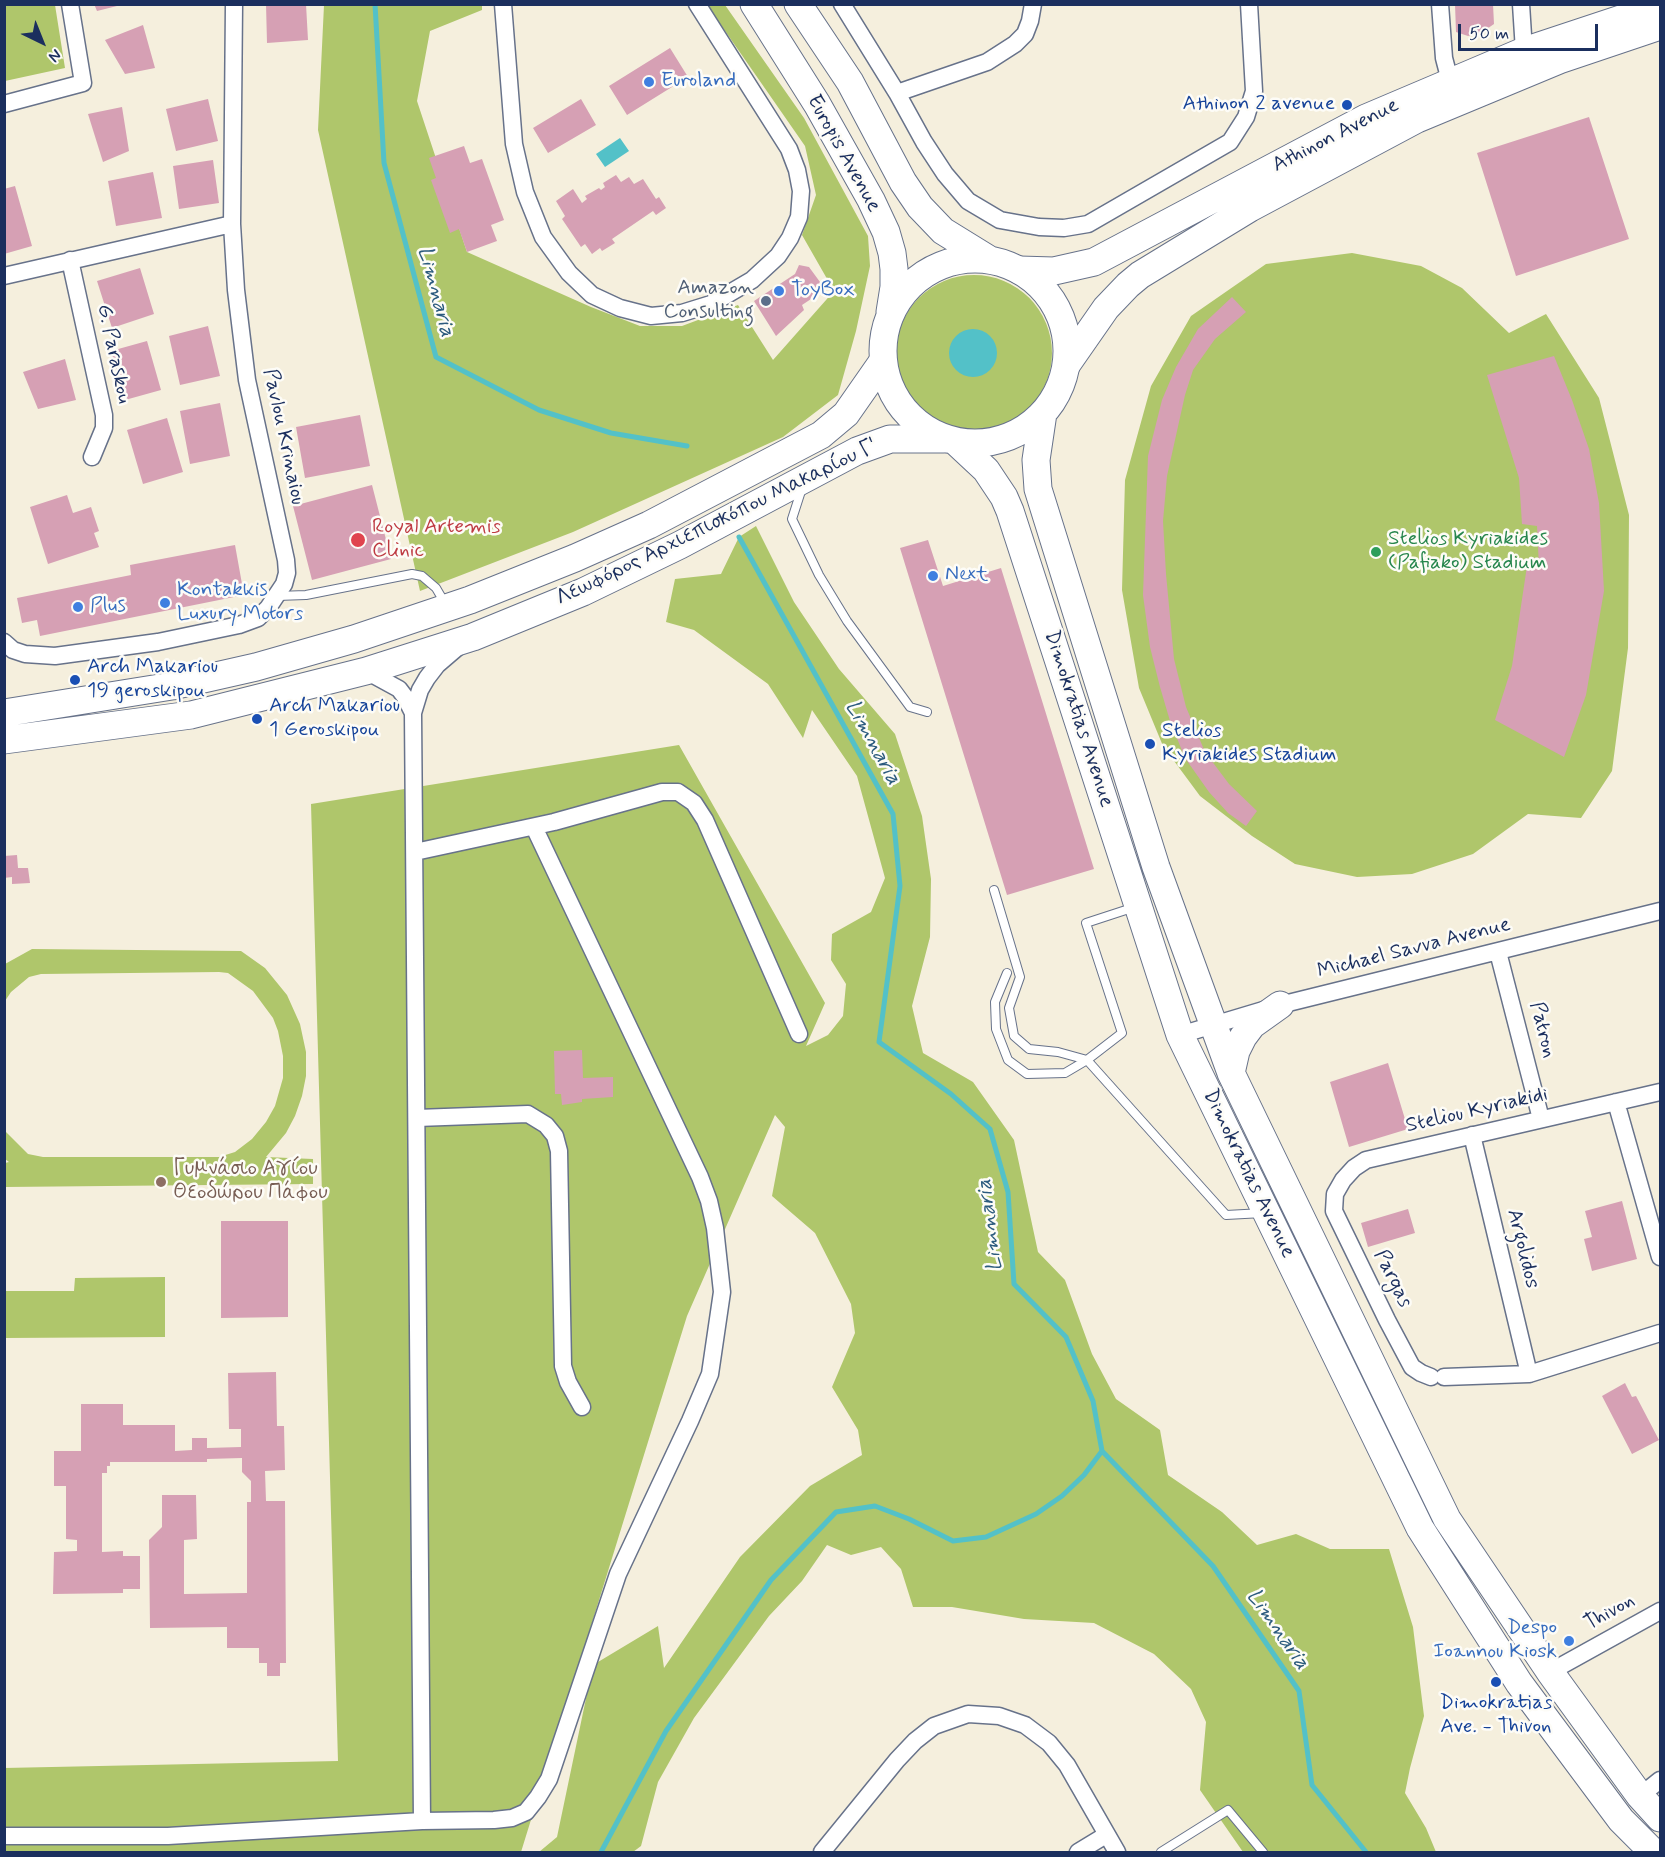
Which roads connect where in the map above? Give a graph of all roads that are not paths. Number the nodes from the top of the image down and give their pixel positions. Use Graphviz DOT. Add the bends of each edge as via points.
graph roads {
  1 [pos="70,4"];
  2 [pos="234,4"];
  3 [pos="503,4"];
  4 [pos="697,4"];
  5 [pos="754,4"];
  6 [pos="798,4"];
  7 [pos="842,4"];
  8 [pos="1033,4"];
  9 [pos="1249,4"];
  10 [pos="1440,4"];
  11 [pos="1521,4"];
  12 [pos="1660,6"];
  13 [pos="1660,26"];
  14 [pos="1524,51"];
  15 [pos="1450,81"];
  16 [pos="897,93"];
  17 [pos="4,104"];
  18 [pos="232,224"];
  19 [pos="70,260"];
  20 [pos="990,260"];
  21 [pos="1019,270"];
  22 [pos="4,276"];
  23 [pos="890,316"];
  24 [pos="883,361"];
  25 [pos="1067,364"];
  26 [pos="1043,413"];
  27 [pos="950,440"];
  28 [pos="92,457"];
  29 [pos="805,478"];
  30 [pos="277,596"];
  31 [pos="448,608"];
  32 [pos="473,637"];
  33 [pos="9,646"];
  34 [pos="366,670"];
  35 [pos="927,712"];
  36 [pos="4,713"];
  37 [pos="413,714"];
  38 [pos="4,740"];
  39 [pos="534,827"];
  40 [pos="415,852"];
  41 [pos="994,890"];
  42 [pos="1138,906"];
  43 [pos="1660,911"];
  44 [pos="1498,952"];
  45 [pos="1006,973"];
  46 [pos="1280,1005"];
  47 [pos="1214,1025"];
  48 [pos="799,1034"];
  49 [pos="1180,1035"];
  50 [pos="1087,1060"];
  51 [pos="1231,1073"];
  52 [pos="1660,1092"];
  53 [pos="1616,1102"];
  54 [pos="417,1118"];
  55 [pos="1541,1119"];
  56 [pos="1472,1135"];
  57 [pos="1334,1211"];
  58 [pos="1267,1213"];
  59 [pos="1660,1257"];
  60 [pos="1660,1333"];
  61 [pos="1529,1374"];
  62 [pos="582,1407"];
  63 [pos="1660,1611"];
  64 [pos="1550,1672"];
  65 [pos="1650,1788"];
  66 [pos="1660,1818"];
  67 [pos="422,1821"];
  68 [pos="1106,1835"];
  69 [pos="4,1836"];
  70 [pos="169,1844"];
  71 [pos="822,1852"];
  72 [pos="1078,1852"];
  73 [pos="1117,1852"];
  74 [pos="1161,1852"];
  75 [pos="1263,1852"];
  76 [pos="1653,1852"];
  1 -- 17 [label="street" via="83,83"];
  2 -- 18 [label="street, Pavlou Krinaiou"];
  3 -- 4 [label="street" via="514,144 525,192 543,237 592,296 651,315 682,313 711,304 752,280 778,256 799,217 799,181 789,148"];
  5 -- 23 [label="main road, Europis Avenue" via="817,104 886,232 894,278"];
  6 -- 20 [label="main road, Europis Avenue" via="850,82 920,207 943,231"];
  7 -- 16 [label="street"];
  8 -- 16 [label="street" via="1030,21 1015,44 987,62"];
  9 -- 16 [label="street" via="1254,92 1246,117 1230,142 1088,224 1064,228 1019,225 1000,220 968,201 945,174"];
  10 -- 15 [label="street"];
  11 -- 14 [label="street"];
  12 -- 14 [label="main road, Athinon Avenue"];
  13 -- 25 [label="main road, Athinon Avenue" via="1559,60 1416,119 1250,208 1128,285 1106,308"];
  14 -- 15 [label="main road, Athinon Avenue"];
  15 -- 21 [label="main road, Athinon Avenue" via="1366,118 1094,262 1054,271"];
  18 -- 19 [label="street"];
  18 -- 30 [label="street, Pavlou Krinaiou" via="247,380 286,560 287,573"];
  19 -- 22 [label="street"];
  19 -- 28 [label="street, G. Paraskou" via="104,415 104,428"];
  20 -- 21 [label="main road"];
  20 -- 23 [label="main road" via="957,261 935,268 908,288"];
  21 -- 25 [label="main road" via="1041,286 1058,309 1067,336"];
  23 -- 24 [label="main road"];
  24 -- 27 [label="main road" via="899,405 919,425"];
  24 -- 31 [label="main road, Λεωφόρος Αρχιεπισκόπου Μακαρίου Γ'" via="846,414 821,435 649,525"];
  25 -- 26 [label="main road" via="1061,385"];
  26 -- 27 [label="main road" via="1005,439 977,444"];
  26 -- 47 [label="main road, Dimokratias Avenue" via="1036,460 1038,489 1156,867"];
  27 -- 29 [label="main road, Λεωφόρος Αρχιεπισκόπου Μακαρίου Γ'" via="890,439"];
  27 -- 42 [label="main road, Dimokratias Avenue" via="986,470 1010,511"];
  29 -- 32 [label="main road, Λεωφόρος Αρχιεπισκόπου Μακαρίου Γ'" via="583,592"];
  29 -- 35 [label="lane" via="792,519 819,576 910,706"];
  30 -- 31 [label="lane" via="306,595 412,574 422,576 436,588"];
  30 -- 33 [label="street, Pavlou Krinaiou" via="258,618 158,642 55,656 25,654"];
  31 -- 36 [label="main road, Λεωφόρος Αρχιεπισκόπου Μακαρίου Γ'" via="354,639 172,687"];
  32 -- 34 [label="main road, Λεωφόρος Αρχιεπισκόπου Μακαρίου Γ'"];
  32 -- 37 [label="street" via="437,665 420,690"];
  34 -- 37 [label="street" via="399,689"];
  34 -- 38 [label="main road, Λεωφόρος Αρχιεπισκόπου Μακαρίου Γ'" via="191,715"];
  37 -- 40 [label="street"];
  39 -- 40 [label="street"];
  39 -- 48 [label="street" via="662,792 678,792 694,803"];
  39 -- 67 [label="street" via="700,1177 715,1228 722,1292 710,1374 618,1574 549,1779 526,1812 512,1818"];
  40 -- 54 [label="street"];
  41 -- 50 [label="lane" via="1020,977 1009,1008 1014,1036 1029,1050"];
  42 -- 49 [label="main road, Dimokratias Avenue"];
  42 -- 50 [label="lane" via="1086,923 1122,1033"];
  43 -- 44 [label="street, Michael Savva Avenue"];
  44 -- 46 [label="street, Michael Savva Avenue"];
  44 -- 55 [label="street, Patron"];
  45 -- 50 [label="lane" via="995,1002 996,1029 1008,1060 1028,1074 1065,1072"];
  46 -- 47 [label="street, Michael Savva Avenue"];
  46 -- 51 [label="main road" via="1252,1025 1243,1037"];
  47 -- 49 [label="street, Michael Savva Avenue"];
  47 -- 51 [label="main road, Dimokratias Avenue"];
  49 -- 58 [label="main road, Dimokratias Avenue"];
  50 -- 58 [label="lane" via="1226,1215"];
  51 -- 64 [label="main road, Dimokratias Avenue" via="1447,1519"];
  52 -- 53 [label="street, Steliou Kyriakidi"];
  53 -- 55 [label="street, Steliou Kyriakidi"];
  53 -- 59 [label="street"];
  54 -- 62 [label="street" via="528,1114 555,1136 559,1151 563,1366"];
  54 -- 67 [label="street"];
  55 -- 56 [label="street, Steliou Kyriakidi"];
  56 -- 57 [label="street, Steliou Kyriakidi" via="1366,1160 1343,1180 1335,1194"];
  56 -- 61 [label="street, Argolidos"];
  57 -- 61 [label="street, Pargas" via="1412,1367 1437,1377"];
  58 -- 76 [label="main road, Dimokratias Avenue" via="1420,1528 1520,1683 1621,1820"];
  60 -- 61 [label="street"];
  63 -- 64 [label="street, Thivon"];
  64 -- 65 [label="main road, Dimokratias Avenue"];
  65 -- 66 [label="main road, Dimokratias Avenue"];
  67 -- 70 [label="street"];
  68 -- 71 [label="street" via="1067,1765 1049,1743 1025,1725 999,1716 968,1714 934,1726 915,1741"];
  68 -- 72 [label="street"];
  68 -- 73 [label="street"];
  69 -- 70 [label="street"];
  74 -- 75 [label="lane" via="1228,1810"];
}
